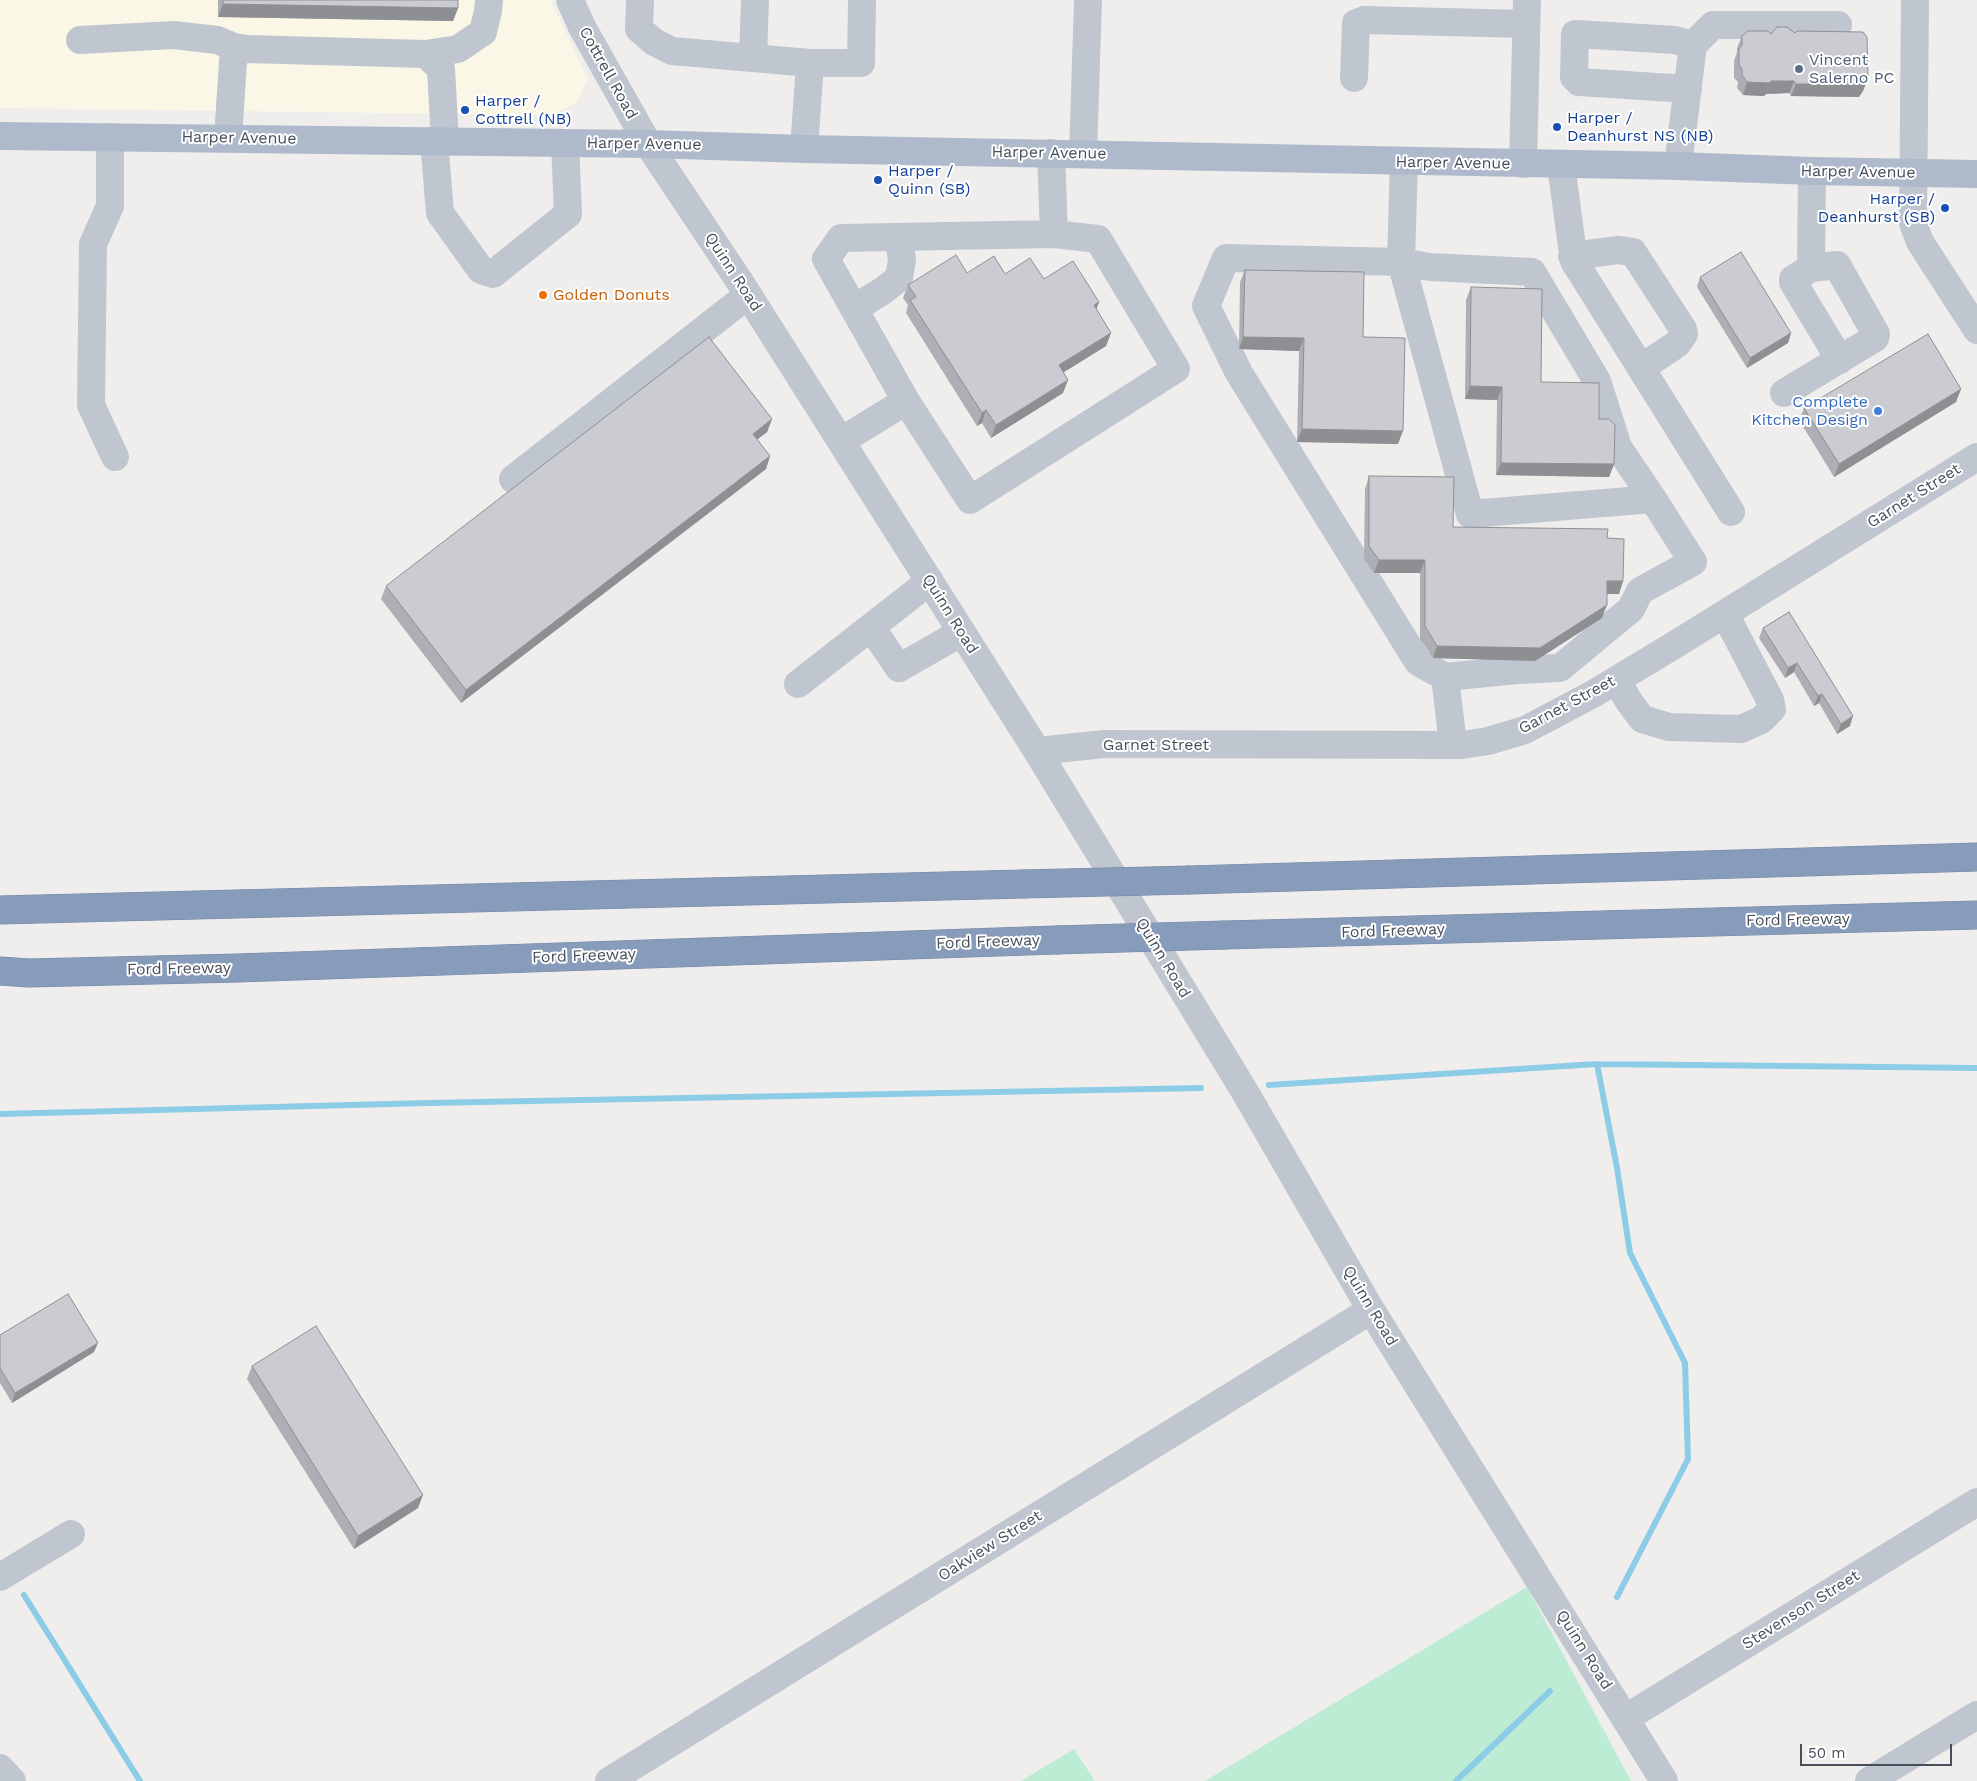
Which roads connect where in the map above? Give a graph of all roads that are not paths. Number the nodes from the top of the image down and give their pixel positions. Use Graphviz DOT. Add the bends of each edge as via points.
graph roads {
  1 [pos="489,0"];
  2 [pos="570,0"];
  3 [pos="640,0"];
  4 [pos="755,0"];
  5 [pos="862,0"];
  6 [pos="1088,0"];
  7 [pos="1915,0"];
  8 [pos="1527,12"];
  9 [pos="1838,24"];
  10 [pos="80,40"];
  11 [pos="1693,45"];
  12 [pos="234,47"];
  13 [pos="426,54"];
  14 [pos="754,58"];
  15 [pos="810,63"];
  16 [pos="1354,78"];
  17 [pos="1688,89"];
  18 [pos="0,136"];
  19 [pos="110,137"];
  20 [pos="228,138"];
  21 [pos="440,140"];
  22 [pos="565,143"];
  23 [pos="648,144"];
  24 [pos="804,149"];
  25 [pos="1051,153"];
  26 [pos="1083,154"];
  27 [pos="1404,161"];
  28 [pos="1523,164"];
  29 [pos="1561,165"];
  30 [pos="1678,166"];
  31 [pos="1812,171"];
  32 [pos="1913,173"];
  33 [pos="1977,174"];
  34 [pos="1054,234"];
  35 [pos="898,238"];
  36 [pos="1572,256"];
  37 [pos="1401,262"];
  38 [pos="1811,268"];
  39 [pos="748,294"];
  40 [pos="855,308"];
  41 [pos="1977,330"];
  42 [pos="1840,360"];
  43 [pos="1641,368"];
  44 [pos="1784,393"];
  45 [pos="906,401"];
  46 [pos="841,442"];
  47 [pos="115,457"];
  48 [pos="1977,457"];
  49 [pos="513,479"];
  50 [pos="1652,499"];
  51 [pos="1731,512"];
  52 [pos="930,581"];
  53 [pos="1725,614"];
  54 [pos="871,627"];
  55 [pos="962,632"];
  56 [pos="1446,677"];
  57 [pos="1617,680"];
  58 [pos="798,684"];
  59 [pos="1453,745"];
  60 [pos="1037,751"];
  61 [pos="1977,857"];
  62 [pos="0,910"];
  63 [pos="1977,915"];
  64 [pos="0,971"];
  65 [pos="29,974"];
  66 [pos="0,975"];
  67 [pos="1371,1310"];
  68 [pos="1977,1502"];
  69 [pos="71,1534"];
  70 [pos="0,1577"];
  71 [pos="1977,1715"];
  72 [pos="1626,1718"];
  73 [pos="0,1768"];
  74 [pos="12,1781"];
  75 [pos="608,1781"];
  76 [pos="1664,1781"];
  77 [pos="1869,1781"];
  1 -- 13 [label="street" via="483,32 458,49"];
  2 -- 23 [label="street, Cottrell Road"];
  3 -- 14 [label="street" via="639,29 654,42 672,51"];
  4 -- 14 [label="street"];
  5 -- 15 [label="street" via="861,63"];
  6 -- 26 [label="street"];
  7 -- 32 [label="street"];
  8 -- 16 [label="street" via="1356,23"];
  8 -- 28 [label="street"];
  9 -- 11 [label="street" via="1712,25"];
  10 -- 12 [label="street" via="174,35 217,40"];
  11 -- 17 [label="street"];
  11 -- 17 [label="street" via="1675,40 1575,34 1574,76 1579,82"];
  12 -- 13 [label="street"];
  12 -- 20 [label="street"];
  13 -- 21 [label="street" via="441,69"];
  14 -- 15 [label="street"];
  15 -- 24 [label="street"];
  17 -- 30 [label="street"];
  18 -- 19 [label="main road, Harper Avenue"];
  19 -- 20 [label="main road, Harper Avenue"];
  19 -- 47 [label="street" via="110,206 93,244 91,405"];
  20 -- 21 [label="main road, Harper Avenue"];
  21 -- 22 [label="main road, Harper Avenue"];
  21 -- 22 [label="street" via="440,212 481,270 493,274 568,214"];
  22 -- 23 [label="main road, Harper Avenue"];
  23 -- 24 [label="main road, Harper Avenue"];
  23 -- 39 [label="street, Quinn Road"];
  24 -- 25 [label="main road, Harper Avenue"];
  25 -- 26 [label="main road, Harper Avenue"];
  25 -- 34 [label="street"];
  26 -- 27 [label="main road, Harper Avenue"];
  27 -- 28 [label="main road, Harper Avenue"];
  27 -- 37 [label="street"];
  28 -- 29 [label="main road, Harper Avenue"];
  29 -- 30 [label="main road, Harper Avenue"];
  29 -- 36 [label="street"];
  30 -- 31 [label="main road, Harper Avenue"];
  31 -- 32 [label="main road, Harper Avenue"];
  31 -- 38 [label="street"];
  32 -- 33 [label="main road, Harper Avenue"];
  32 -- 41 [label="street" via="1913,222 1920,242"];
  34 -- 35 [label="street"];
  34 -- 45 [label="street" via="1098,239 1176,369 970,500"];
  35 -- 40 [label="street" via="902,260 899,278"];
  35 -- 40 [label="street" via="841,238 826,259"];
  36 -- 43 [label="street"];
  36 -- 43 [label="street" via="1618,250 1632,252 1683,329 1684,334 1677,344"];
  37 -- 50 [label="street" via="1430,267 1532,272 1597,381 1618,447"];
  37 -- 50 [label="street" via="1470,514"];
  37 -- 56 [label="street" via="1226,258 1206,306 1239,372 1418,662"];
  38 -- 42 [label="street" via="1793,282"];
  38 -- 42 [label="street" via="1837,264 1876,331 1875,338"];
  39 -- 46 [label="street, Quinn Road"];
  39 -- 49 [label="street"];
  40 -- 45 [label="street"];
  42 -- 44 [label="street"];
  43 -- 51 [label="street"];
  45 -- 46 [label="street"];
  46 -- 52 [label="street, Quinn Road"];
  48 -- 53 [label="street, Garnet Street"];
  50 -- 56 [label="street" via="1693,562 1640,591 1631,609 1560,668"];
  52 -- 54 [label="street"];
  52 -- 55 [label="street, Quinn Road"];
  53 -- 57 [label="street, Garnet Street"];
  53 -- 57 [label="street" via="1770,700 1772,708 1761,720 1741,728 1669,727 1642,719"];
  54 -- 55 [label="street" via="899,668"];
  54 -- 58 [label="street"];
  55 -- 60 [label="street, Quinn Road"];
  56 -- 59 [label="street"];
  57 -- 59 [label="street, Garnet Street" via="1525,730 1488,741"];
  59 -- 60 [label="street, Garnet Street" via="1104,744"];
  60 -- 67 [label="street, Quinn Road" via="1244,1092"];
  61 -- 62 [label="highway, bridge"];
  63 -- 65 [label="highway, Ford Freeway, bridge" via="1056,940"];
  64 -- 65 [label="highway, Ford Freeway"];
  65 -- 66 [label="highway"];
  67 -- 72 [label="street, Quinn Road"];
  67 -- 75 [label="street, Oakview Street"];
  68 -- 72 [label="street, Stevenson Street"];
  69 -- 70 [label="street"];
  71 -- 77 [label="street"];
  72 -- 76 [label="street, Quinn Road"];
  73 -- 74 [label="street"];
}
